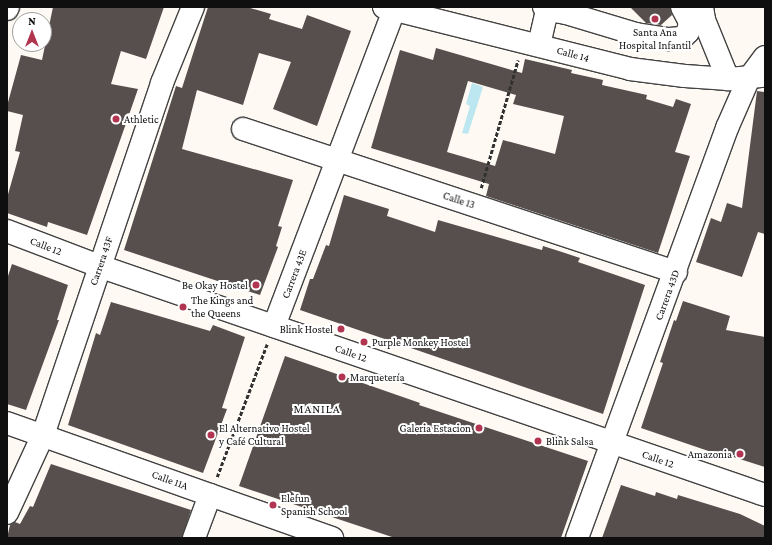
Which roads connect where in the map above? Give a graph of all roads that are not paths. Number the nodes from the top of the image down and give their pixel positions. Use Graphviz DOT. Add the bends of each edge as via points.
graph roads {
  1 [pos="193,7"];
  2 [pos="682,7"];
  3 [pos="702,7"];
  4 [pos="389,8"];
  5 [pos="557,9"];
  6 [pos="531,44"];
  7 [pos="765,56"];
  8 [pos="747,77"];
  9 [pos="243,129"];
  10 [pos="337,160"];
  11 [pos="7,231"];
  12 [pos="99,266"];
  13 [pos="676,272"];
  14 [pos="274,326"];
  15 [pos="7,423"];
  16 [pos="43,435"];
  17 [pos="612,443"];
  18 [pos="210,495"];
  19 [pos="765,495"];
  20 [pos="7,513"];
  21 [pos="194,538"];
  22 [pos="332,538"];
  23 [pos="577,538"];
  1 -- 12 [label="street, Carrera 43F" via="162,83"];
  2 -- 5 [label="street" via="690,22 688,32 682,38 675,39 636,34"];
  3 -- 8 [label="street" via="704,20"];
  4 -- 6 [label="street, Calle 14"];
  4 -- 10 [label="street, Carrera 43E"];
  5 -- 6 [label="street"];
  6 -- 8 [label="street, Calle 14" via="630,69"];
  7 -- 8 [label="street, Carrera 43D"];
  8 -- 13 [label="street, Carrera 43D"];
  9 -- 10 [label="street, Calle 13"];
  10 -- 13 [label="street, Calle 13"];
  10 -- 14 [label="street, Carrera 43E"];
  11 -- 12 [label="street, Calle 12"];
  12 -- 14 [label="street, Calle 12"];
  12 -- 16 [label="street, Carrera 43F"];
  13 -- 17 [label="street, Carrera 43D"];
  14 -- 17 [label="street, Calle 12"];
  15 -- 16 [label="street, Calle 11A"];
  16 -- 18 [label="street, Calle 11A"];
  16 -- 20 [label="street, Carrera 43F"];
  17 -- 19 [label="street, Calle 12"];
  17 -- 23 [label="street, Carrera 43D"];
  18 -- 21 [label="street"];
  18 -- 22 [label="street, Calle 11A"];
}
